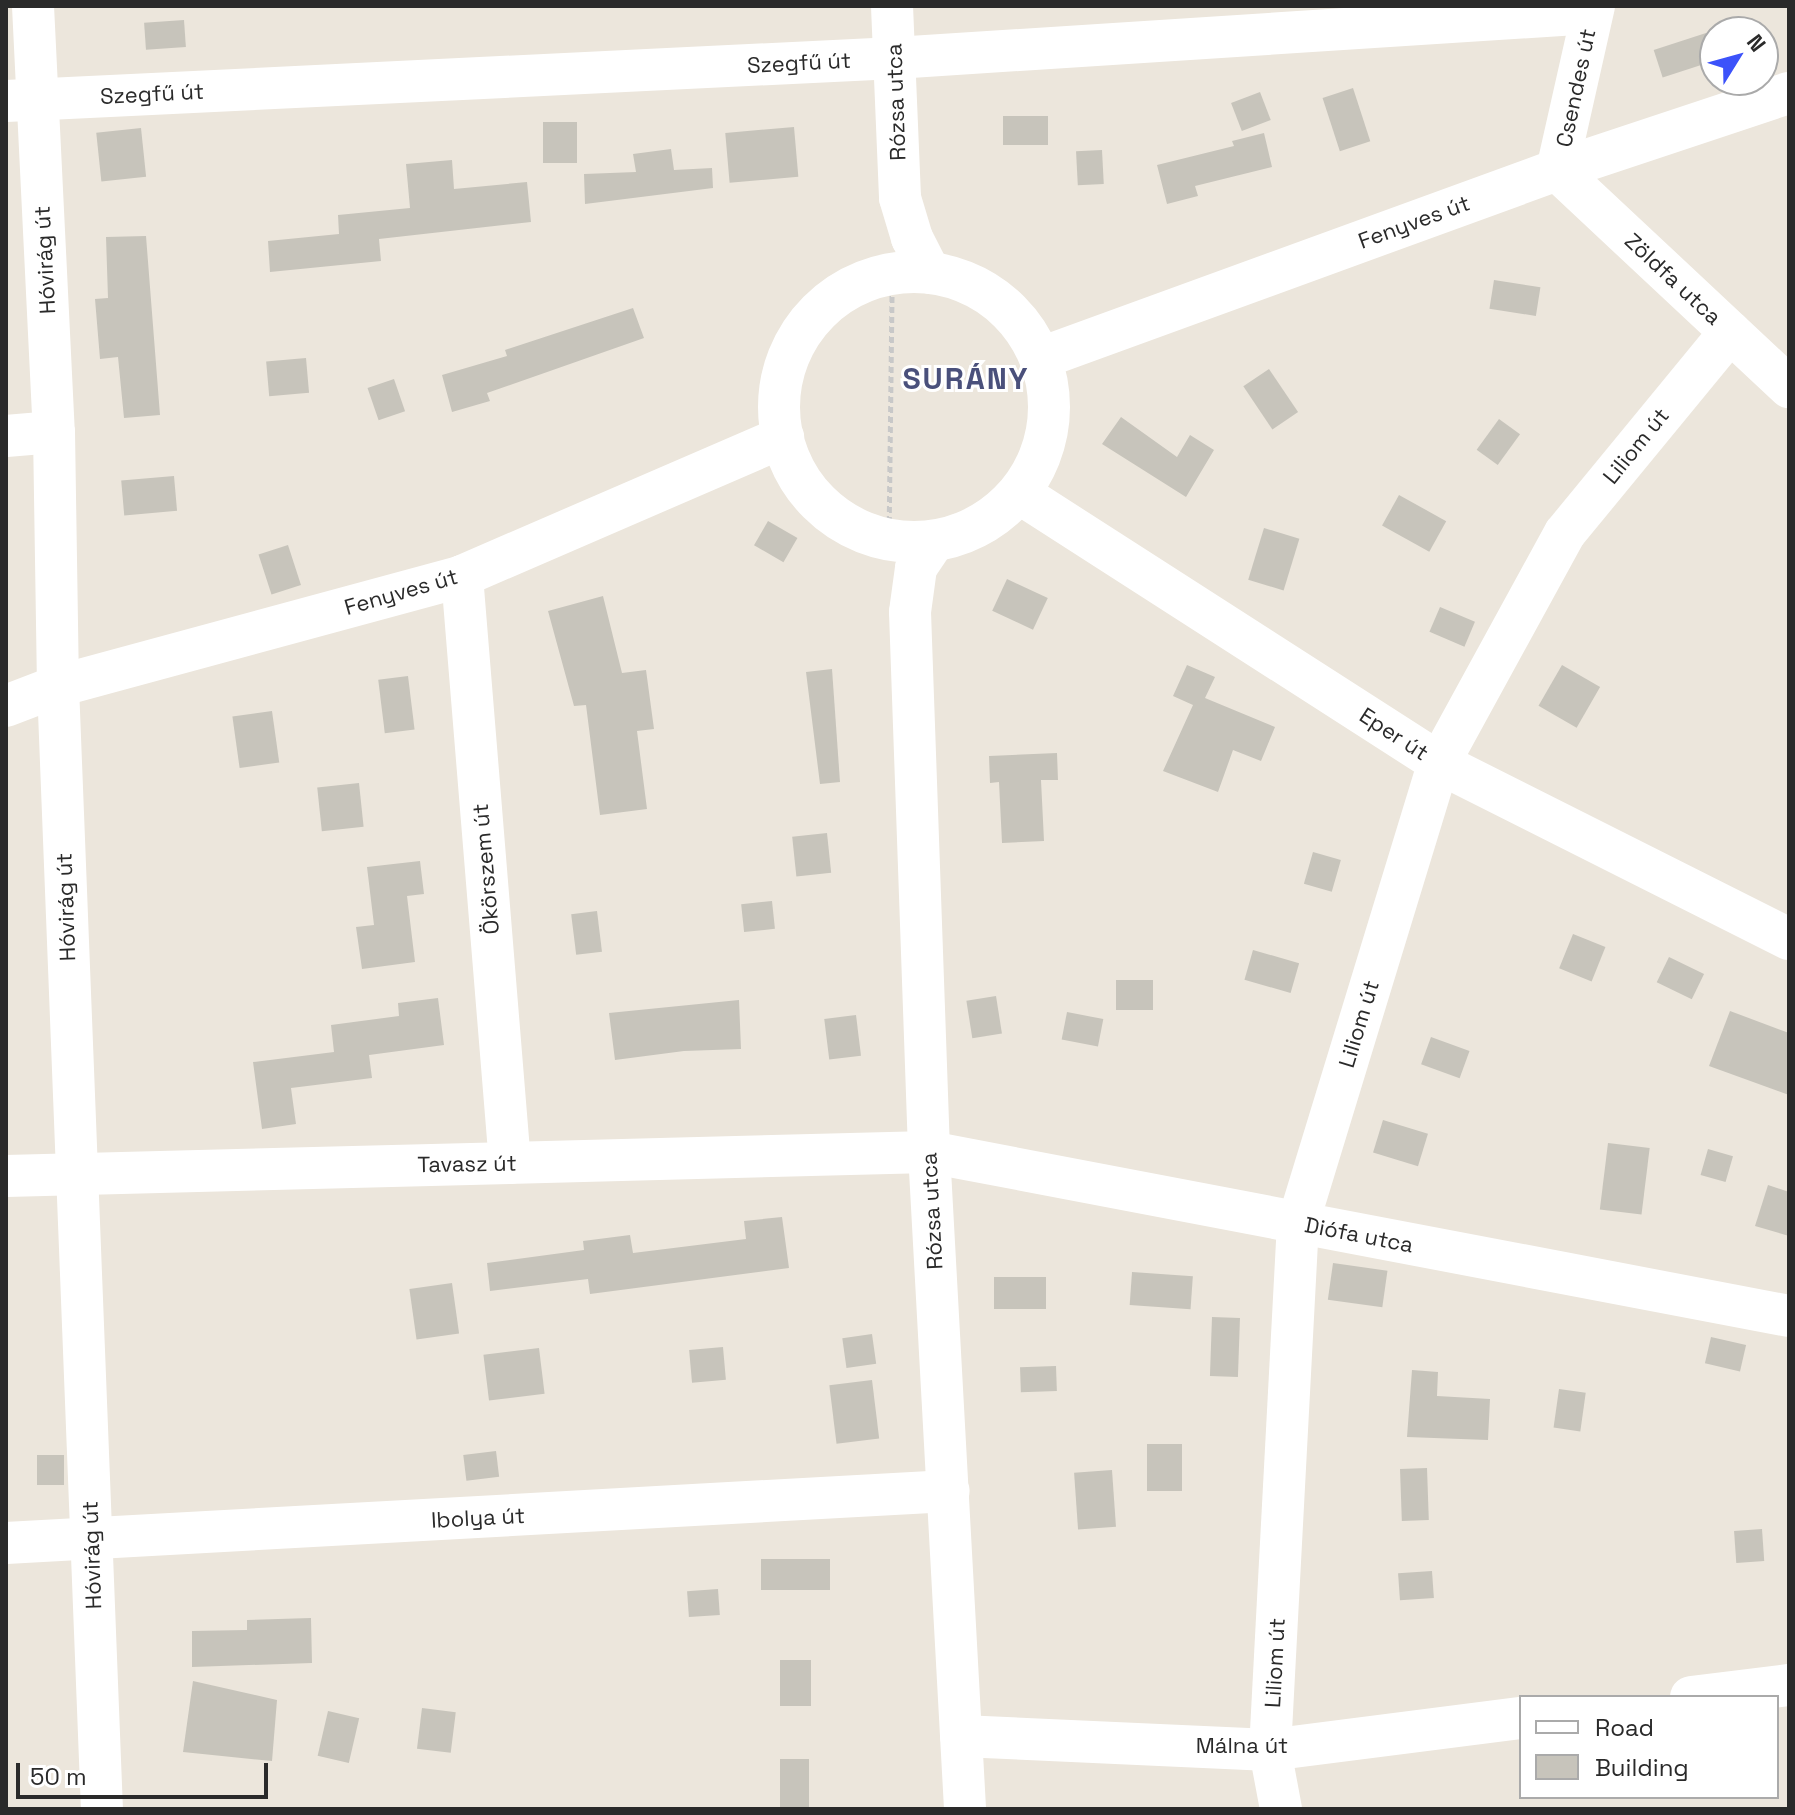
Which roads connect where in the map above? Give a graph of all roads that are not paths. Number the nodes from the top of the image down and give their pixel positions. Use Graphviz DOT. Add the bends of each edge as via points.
graph roads {
  1 [pos="33,6"];
  2 [pos="892,6"];
  3 [pos="1593,10"];
  4 [pos="895,58"];
  5 [pos="1789,93"];
  6 [pos="22,100"];
  7 [pos="1557,170"];
  8 [pos="900,198"];
  9 [pos="896,276"];
  10 [pos="1730,332"];
  11 [pos="1041,358"];
  12 [pos="1789,387"];
  13 [pos="54,432"];
  14 [pos="6,436"];
  15 [pos="783,437"];
  16 [pos="1019,493"];
  17 [pos="934,541"];
  18 [pos="881,546"];
  19 [pos="462,576"];
  20 [pos="910,612"];
  21 [pos="58,686"];
  22 [pos="6,706"];
  23 [pos="1439,763"];
  24 [pos="1789,939"];
  25 [pos="929,1152"];
  26 [pos="510,1163"];
  27 [pos="77,1171"];
  28 [pos="6,1176"];
  29 [pos="1298,1223"];
  30 [pos="1789,1316"];
  31 [pos="949,1491"];
  32 [pos="92,1540"];
  33 [pos="6,1543"];
  34 [pos="1789,1685"];
  35 [pos="1707,1695"];
  36 [pos="1519,1718"];
  37 [pos="961,1736"];
  38 [pos="1270,1750"];
  39 [pos="102,1809"];
  40 [pos="965,1809"];
  41 [pos="1281,1809"];
  1 -- 6 [label="street, Hóvirág út"];
  2 -- 4 [label="street, Rózsa utca"];
  3 -- 4 [label="street, Szegfű út"];
  3 -- 7 [label="street, Csendes út"];
  4 -- 6 [label="street, Szegfű út"];
  4 -- 8 [label="street, Rózsa utca"];
  5 -- 7 [label="street, Fenyves út"];
  6 -- 13 [label="street, Hóvirág út"];
  7 -- 10 [label="street, Zöldfa utca"];
  7 -- 11 [label="street, Fenyves út"];
  8 -- 9 [label="street" via="885,251"];
  8 -- 9 [label="street" via="912,238"];
  9 -- 11 [label="street" via="979,288 1016,318"];
  9 -- 15 [label="street" via="820,310 792,349 779,400"];
  10 -- 12 [label="street, Zöldfa utca"];
  10 -- 23 [label="street, Liliom út" via="1565,533"];
  11 -- 16 [label="street" via="1049,398 1045,443"];
  13 -- 14 [label="street"];
  13 -- 21 [label="street, Hóvirág út"];
  15 -- 18 [label="street" via="800,479 822,505"];
  15 -- 19 [label="street, Fenyves út"];
  16 -- 17 [label="street" via="979,526"];
  16 -- 23 [label="street, Eper út"];
  17 -- 18 [label="street"];
  17 -- 20 [label="street" via="916,568"];
  18 -- 20 [label="street"];
  19 -- 21 [label="street, Fenyves út"];
  19 -- 26 [label="street, Ökörszem út"];
  20 -- 25 [label="street, Rózsa utca"];
  21 -- 22 [label="street, Fenyves út"];
  21 -- 27 [label="street, Hóvirág út"];
  23 -- 24 [label="street, Eper út"];
  23 -- 29 [label="street, Liliom út"];
  25 -- 26 [label="street, Tavasz út"];
  25 -- 29 [label="street, Diófa utca"];
  25 -- 31 [label="street, Rózsa utca"];
  26 -- 27 [label="street, Tavasz út"];
  27 -- 28 [label="street, Tavasz út"];
  27 -- 32 [label="street, Hóvirág út"];
  29 -- 30 [label="street, Diófa utca"];
  29 -- 38 [label="street, Liliom út"];
  31 -- 32 [label="street, Ibolya út"];
  31 -- 37 [label="street, Rózsa utca"];
  32 -- 33 [label="street, Ibolya út"];
  32 -- 39 [label="street, Hóvirág út"];
  34 -- 35 [label="street"];
  36 -- 38 [label="street, Málna út"];
  37 -- 38 [label="street, Málna út"];
  37 -- 40 [label="street, Rózsa utca"];
  38 -- 41 [label="street, Liliom út"];
}
